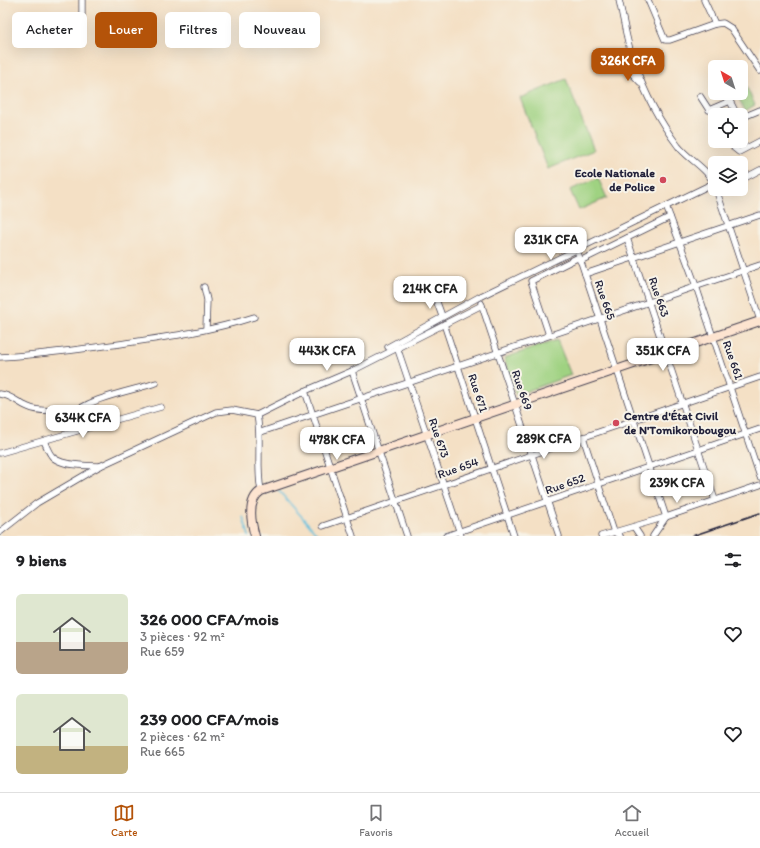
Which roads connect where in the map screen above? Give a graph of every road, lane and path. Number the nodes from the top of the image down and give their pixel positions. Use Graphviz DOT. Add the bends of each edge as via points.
graph roads {
  1 [pos="82,0"];
  2 [pos="619,0"];
  3 [pos="648,0"];
  4 [pos="704,0"];
  5 [pos="82,12"];
  6 [pos="715,24"];
  7 [pos="757,62"];
  8 [pos="626,67"];
  9 [pos="760,71"];
  10 [pos="643,86"];
  11 [pos="700,96"];
  12 [pos="730,101"];
  13 [pos="734,108"];
  14 [pos="760,110"];
  15 [pos="748,115"];
  16 [pos="760,141"];
  17 [pos="748,147"];
  18 [pos="734,148"];
  19 [pos="747,148"];
  20 [pos="760,170"];
  21 [pos="708,174"];
  22 [pos="748,176"];
  23 [pos="708,191"];
  24 [pos="718,196"];
  25 [pos="666,206"];
  26 [pos="760,215"];
  27 [pos="670,217"];
  28 [pos="728,226"];
  29 [pos="628,238"];
  30 [pos="680,242"];
  31 [pos="577,250"];
  32 [pos="634,258"];
  33 [pos="580,259"];
  34 [pos="760,265"];
  35 [pos="743,270"];
  36 [pos="585,274"];
  37 [pos="696,286"];
  38 [pos="204,287"];
  39 [pos="434,296"];
  40 [pos="479,297"];
  41 [pos="649,302"];
  42 [pos="482,305"];
  43 [pos="442,316"];
  44 [pos="254,317"];
  45 [pos="600,318"];
  46 [pos="760,320"];
  47 [pos="444,324"];
  48 [pos="206,330"];
  49 [pos="549,335"];
  50 [pos="713,337"];
  51 [pos="388,347"];
  52 [pos="397,347"];
  53 [pos="498,352"];
  54 [pos="666,353"];
  55 [pos="0,356"];
  56 [pos="457,366"];
  57 [pos="617,369"];
  58 [pos="352,371"];
  59 [pos="760,377"];
  60 [pos="409,382"];
  61 [pos="156,383"];
  62 [pos="730,387"];
  63 [pos="305,391"];
  64 [pos="0,394"];
  65 [pos="361,398"];
  66 [pos="683,403"];
  67 [pos="515,404"];
  68 [pos="161,407"];
  69 [pos="313,414"];
  70 [pos="257,415"];
  71 [pos="69,416"];
  72 [pos="474,418"];
  73 [pos="634,420"];
  74 [pos="760,430"];
  75 [pos="76,431"];
  76 [pos="261,432"];
  77 [pos="427,434"];
  78 [pos="746,434"];
  79 [pos="583,437"];
  80 [pos="44,441"];
  81 [pos="699,450"];
  82 [pos="378,451"];
  83 [pos="0,453"];
  84 [pos="532,454"];
  85 [pos="100,466"];
  86 [pos="330,467"];
  87 [pos="650,467"];
  88 [pos="491,468"];
  89 [pos="760,476"];
  90 [pos="598,484"];
  91 [pos="444,485"];
  92 [pos="760,485"];
  93 [pos="261,491"];
  94 [pos="715,500"];
  95 [pos="395,501"];
  96 [pos="548,502"];
  97 [pos="507,515"];
  98 [pos="347,517"];
  99 [pos="666,517"];
  100 [pos="323,526"];
  101 [pos="634,527"];
  102 [pos="0,532"];
  103 [pos="614,532"];
  104 [pos="460,534"];
  105 [pos="255,536"];
  106 [pos="354,536"];
  107 [pos="407,536"];
  108 [pos="446,536"];
  109 [pos="514,536"];
  110 [pos="559,536"];
  111 [pos="601,536"];
  112 [pos="620,536"];
  113 [pos="640,536"];
  114 [pos="653,536"];
  1 -- 5 [label="street"];
  2 -- 10 [label="street" via="634,64"];
  3 -- 6 [label="street" via="666,40"];
  4 -- 6 [label="street"];
  6 -- 7 [label="street" via="728,24"];
  7 -- 9 [label="street"];
  8 -- 10 [label="street"];
  10 -- 21 [label="street" via="679,147"];
  11 -- 12 [label="street" via="709,110"];
  12 -- 13 [label="street"];
  14 -- 15 [label="street"];
  16 -- 17 [label="street"];
  18 -- 19 [label="street" via="739,152"];
  20 -- 22 [label="street"];
  23 -- 25 [label="street"];
  24 -- 28 [label="street"];
  25 -- 27 [label="street, Rue 661"];
  25 -- 31 [label="street"];
  26 -- 28 [label="street"];
  27 -- 29 [label="street"];
  27 -- 30 [label="street, Rue 661"];
  28 -- 30 [label="street"];
  28 -- 35 [label="street"];
  29 -- 32 [label="street, Rue 663"];
  29 -- 33 [label="street"];
  30 -- 32 [label="street"];
  30 -- 37 [label="street, Rue 661"];
  31 -- 33 [label="street, Rue 665"];
  31 -- 40 [label="street"];
  32 -- 36 [label="street"];
  32 -- 41 [label="street, Rue 663"];
  33 -- 36 [label="street, Rue 665"];
  33 -- 49 [label="street" via="531,281"];
  34 -- 35 [label="street"];
  35 -- 37 [label="street"];
  35 -- 46 [label="street"];
  36 -- 45 [label="street, Rue 665"];
  37 -- 41 [label="street"];
  37 -- 50 [label="street, Rue 661"];
  38 -- 48 [label="street" via="207,300"];
  39 -- 43 [label="street"];
  40 -- 42 [label="street, Rue 669"];
  40 -- 43 [label="street"];
  41 -- 45 [label="street"];
  41 -- 54 [label="street, Rue 663"];
  42 -- 47 [label="street"];
  42 -- 53 [label="street, Rue 669"];
  43 -- 51 [label="street"];
  44 -- 48 [label="street"];
  45 -- 49 [label="street"];
  45 -- 57 [label="street, Rue 665"];
  46 -- 50 [label="street"];
  47 -- 52 [label="street"];
  47 -- 56 [label="street, Rue 671"];
  48 -- 55 [label="street" via="47,355"];
  49 -- 53 [label="street"];
  50 -- 54 [label="street"];
  50 -- 62 [label="street, Rue 661"];
  52 -- 58 [label="street"];
  52 -- 60 [label="street, Rue 673"];
  53 -- 56 [label="street"];
  53 -- 67 [label="street, Rue 669"];
  54 -- 57 [label="street"];
  54 -- 66 [label="street, Rue 663"];
  56 -- 60 [label="street"];
  56 -- 72 [label="street, Rue 671"];
  57 -- 67 [label="street"];
  57 -- 73 [label="street, Rue 665"];
  58 -- 63 [label="street"];
  58 -- 65 [label="street"];
  59 -- 62 [label="street, Rue 654"];
  60 -- 65 [label="street"];
  60 -- 77 [label="street, Rue 673"];
  61 -- 71 [label="street" via="95,401 76,409"];
  62 -- 66 [label="street, Rue 654"];
  62 -- 78 [label="street, Rue 661"];
  63 -- 69 [label="street"];
  63 -- 70 [label="street"];
  64 -- 71 [label="street" via="14,398 28,407"];
  65 -- 69 [label="street"];
  65 -- 82 [label="street"];
  66 -- 73 [label="street, Rue 654"];
  66 -- 81 [label="street, Rue 663"];
  67 -- 72 [label="street"];
  67 -- 84 [label="street, Rue 669"];
  68 -- 75 [label="street"];
  69 -- 76 [label="street"];
  69 -- 86 [label="street"];
  70 -- 76 [label="street"];
  70 -- 85 [label="street" via="232,410 216,412"];
  71 -- 75 [label="street"];
  72 -- 77 [label="street"];
  72 -- 88 [label="street, Rue 671"];
  73 -- 79 [label="street, Rue 654"];
  73 -- 87 [label="street, Rue 665"];
  74 -- 78 [label="street, Rue 652"];
  75 -- 80 [label="street"];
  76 -- 93 [label="street"];
  77 -- 82 [label="street"];
  77 -- 91 [label="street, Rue 673"];
  78 -- 81 [label="street, Rue 652"];
  78 -- 89 [label="street, Rue 661"];
  79 -- 84 [label="street, Rue 654"];
  79 -- 90 [label="street"];
  80 -- 83 [label="street"];
  80 -- 85 [label="street" via="56,461 80,466"];
  81 -- 87 [label="street, Rue 652"];
  81 -- 94 [label="street, Rue 663"];
  82 -- 86 [label="street"];
  82 -- 95 [label="street"];
  84 -- 88 [label="street, Rue 654"];
  84 -- 96 [label="street, Rue 669"];
  85 -- 102 [label="street" via="37,503"];
  86 -- 93 [label="street"];
  86 -- 98 [label="street"];
  87 -- 90 [label="street, Rue 652"];
  87 -- 99 [label="street, Rue 665"];
  88 -- 91 [label="street, Rue 654"];
  88 -- 97 [label="street, Rue 671"];
  90 -- 96 [label="street, Rue 652"];
  90 -- 103 [label="street"];
  91 -- 95 [label="street, Rue 654"];
  91 -- 104 [label="street, Rue 673"];
  92 -- 94 [label="street"];
  93 -- 105 [label="street" via="255,495 252,503 251,523"];
  94 -- 99 [label="street"];
  95 -- 98 [label="street, Rue 654"];
  95 -- 107 [label="street"];
  96 -- 97 [label="street, Rue 652"];
  96 -- 110 [label="street, Rue 669"];
  97 -- 104 [label="street, Rue 652"];
  97 -- 109 [label="street, Rue 671"];
  98 -- 100 [label="street, Rue 654"];
  98 -- 106 [label="street"];
  99 -- 101 [label="street"];
  99 -- 114 [label="street"];
  101 -- 103 [label="street"];
  101 -- 113 [label="street"];
  103 -- 111 [label="street"];
  103 -- 112 [label="street"];
  104 -- 108 [label="street, Rue 652"];
}
